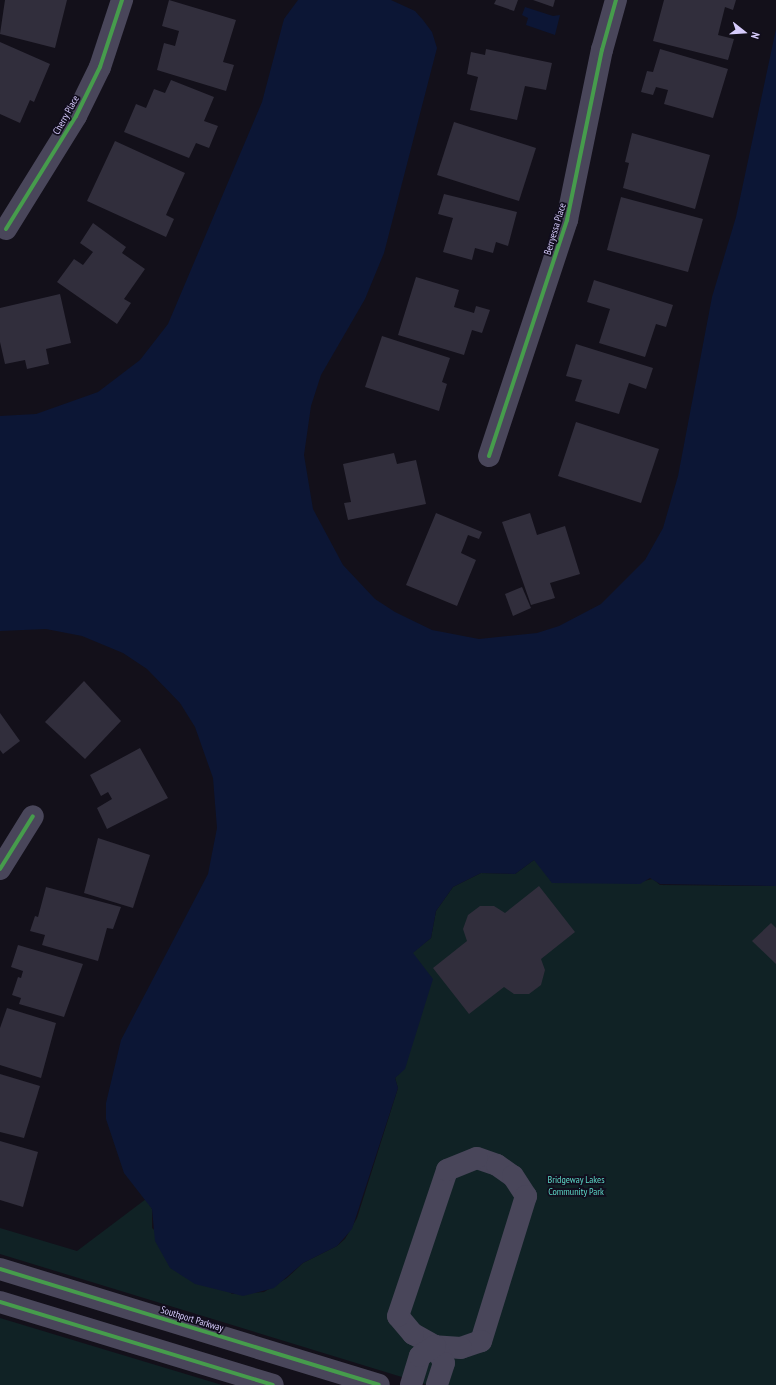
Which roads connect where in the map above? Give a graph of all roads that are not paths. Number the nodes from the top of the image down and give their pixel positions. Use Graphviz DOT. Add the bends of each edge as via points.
graph roads {
  1 [pos="122,0"];
  2 [pos="616,0"];
  3 [pos="6,229"];
  4 [pos="489,456"];
  5 [pos="33,816"];
  6 [pos="0,869"];
  7 [pos="0,1269"];
  8 [pos="0,1302"];
  9 [pos="436,1346"];
  10 [pos="272,1385"];
  11 [pos="379,1385"];
  12 [pos="411,1385"];
  13 [pos="437,1385"];
  1 -- 3 [label="street, Cherry Place" via="100,67 76,116"];
  2 -- 4 [label="street, Berryessa Place" via="602,50 567,220"];
  5 -- 6 [label="street"];
  7 -- 11 [label="street, Southport Parkway"];
  8 -- 10 [label="street"];
  9 -- 9 [label="street" via="461,1348 481,1341 526,1196 513,1176 497,1165 478,1158 447,1170 398,1316 413,1334"];
  9 -- 12 [label="street" via="420,1356"];
  9 -- 13 [label="street" via="444,1363"];
}
